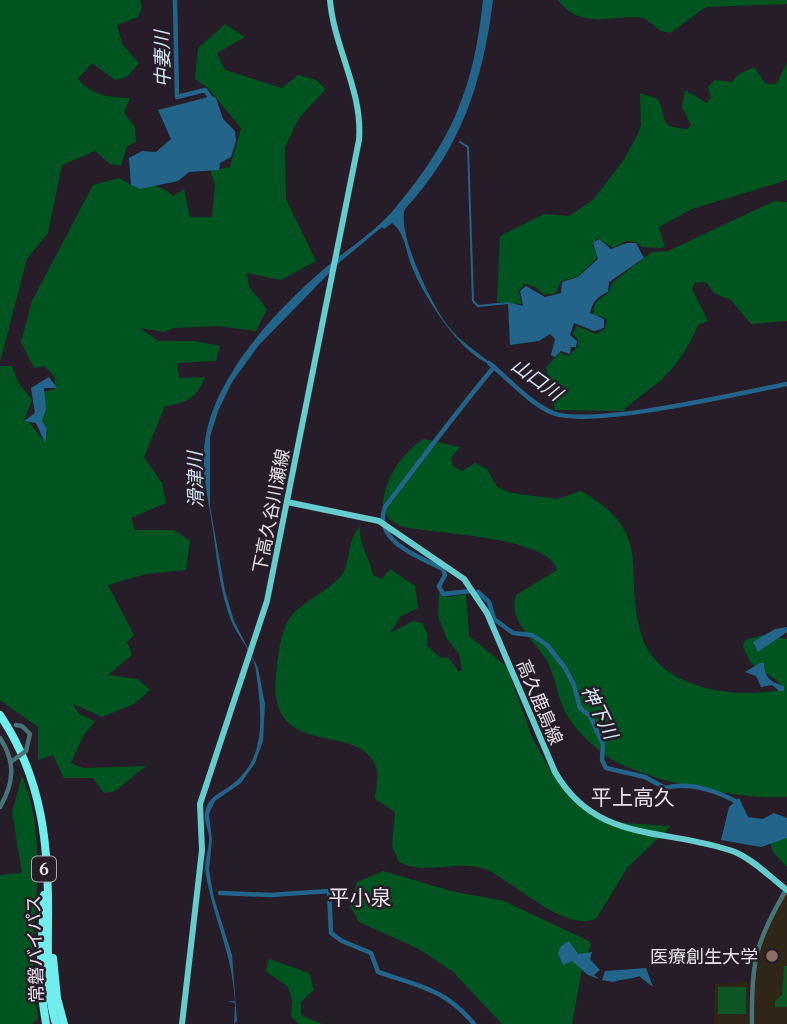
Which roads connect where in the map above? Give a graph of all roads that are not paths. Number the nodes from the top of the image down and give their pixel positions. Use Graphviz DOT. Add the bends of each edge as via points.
graph roads {
  1 [pos="330,0"];
  2 [pos="288,502"];
  3 [pos="1,719"];
  4 [pos="14,729"];
  5 [pos="0,738"];
  6 [pos="12,762"];
  7 [pos="0,807"];
  8 [pos="48,865"];
  9 [pos="44,889"];
  10 [pos="787,890"];
  11 [pos="46,1024"];
  12 [pos="54,1024"];
  13 [pos="64,1024"];
  14 [pos="181,1024"];
  15 [pos="752,1024"];
  1 -- 2 [label="main road, 下高久谷川瀬線" via="360,125"];
  2 -- 10 [label="main road, 高久鹿島線" via="385,524 455,571 474,590 555,772 578,804 619,827 736,853"];
  2 -- 14 [label="main road, 下高久谷川瀬線" via="267,601 200,804 202,850"];
  3 -- 4 [label="highway"];
  3 -- 9 [label="highway, 常磐バイパス / 6" via="32,789 41,831"];
  4 -- 6 [label="street, bridge" via="30,733 26,751"];
  4 -- 8 [label="highway, 常磐バイパス / 6" via="38,796"];
  5 -- 6 [label="street"];
  6 -- 7 [label="street" via="11,783"];
  8 -- 12 [label="highway, 常磐バイパス / 6" via="48,975"];
  8 -- 13 [label="highway" via="56,991"];
  9 -- 11 [label="highway" via="40,974"];
  9 -- 12 [label="highway, 常磐バイパス / 6" via="44,975"];
  10 -- 15 [label="street" via="770,917 753,962"];
}
